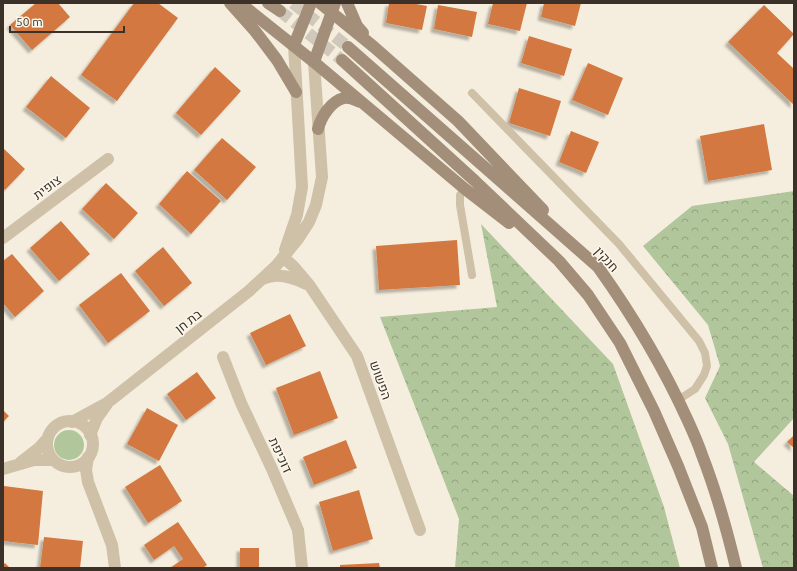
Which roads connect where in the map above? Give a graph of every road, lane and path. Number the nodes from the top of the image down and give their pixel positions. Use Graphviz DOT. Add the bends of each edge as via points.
graph roads {
  1 [pos="230,3"];
  2 [pos="240,3"];
  3 [pos="268,3"];
  4 [pos="311,3"];
  5 [pos="320,3"];
  6 [pos="346,3"];
  7 [pos="334,8"];
  8 [pos="280,12"];
  9 [pos="294,45"];
  10 [pos="348,47"];
  11 [pos="374,47"];
  12 [pos="342,60"];
  13 [pos="314,62"];
  14 [pos="296,92"];
  15 [pos="472,93"];
  16 [pos="368,107"];
  17 [pos="318,129"];
  18 [pos="108,159"];
  19 [pos="465,189"];
  20 [pos="3,238"];
  21 [pos="283,257"];
  22 [pos="559,261"];
  23 [pos="598,267"];
  24 [pos="472,275"];
  25 [pos="262,280"];
  26 [pos="310,286"];
  27 [pos="223,357"];
  28 [pos="678,400"];
  29 [pos="107,404"];
  30 [pos="72,422"];
  31 [pos="90,435"];
  32 [pos="48,438"];
  33 [pos="88,457"];
  34 [pos="54,460"];
  35 [pos="19,464"];
  36 [pos="68,467"];
  37 [pos="3,469"];
  38 [pos="88,482"];
  39 [pos="420,530"];
  40 [pos="116,568"];
  41 [pos="302,568"];
  42 [pos="712,568"];
  43 [pos="736,568"];
  1 -- 14 [label="main road" via="277,60"];
  2 -- 9 [label="main road"];
  3 -- 8 [label="main road"];
  4 -- 9 [label="main road"];
  5 -- 7 [label="main road"];
  6 -- 11 [label="main road" via="357,26"];
  7 -- 11 [label="main road"];
  7 -- 13 [label="main road"];
  9 -- 13 [label="main road"];
  9 -- 14 [label="street, בת חן"];
  10 -- 23 [label="main road, חנקין"];
  11 -- 23 [label="main road" via="458,122"];
  12 -- 22 [label="main road"];
  13 -- 16 [label="main road"];
  13 -- 17 [label="street, בת חן"];
  14 -- 21 [label="street, בת חן" via="302,187 297,215"];
  15 -- 28 [label="lane" via="619,244 699,340 707,366 704,375 695,389"];
  16 -- 17 [label="main road" via="349,98 340,100 331,106 321,119"];
  16 -- 19 [label="main road"];
  17 -- 21 [label="street, בת חן" via="322,177 316,205 309,222"];
  18 -- 20 [label="street, צופית"];
  19 -- 22 [label="main road"];
  19 -- 24 [label="lane" via="460,195 460,205"];
  21 -- 25 [label="street, בת חן"];
  21 -- 26 [label="street, הפשוש"];
  22 -- 42 [label="main road" via="588,295 620,344 654,410 702,527"];
  23 -- 28 [label="main road, חנקין" via="648,342"];
  25 -- 26 [label="street" via="270,276 282,276"];
  25 -- 29 [label="street, בת חן"];
  26 -- 39 [label="street, הפשוש" via="357,356"];
  27 -- 41 [label="street, דוכיפת" via="298,530"];
  28 -- 43 [label="main road, חנקין" via="702,454 727,530"];
  29 -- 30 [label="street, בת חן"];
  29 -- 31 [label="street, בת חן" via="97,418"];
  30 -- 31 [label="street" via="86,428"];
  30 -- 32 [label="street" via="63,422 56,426"];
  31 -- 33 [label="street" via="92,450"];
  32 -- 34 [label="street" via="49,454"];
  32 -- 35 [label="street"];
  33 -- 36 [label="street" via="83,463"];
  33 -- 38 [label="street"];
  34 -- 35 [label="street" via="34,460"];
  34 -- 36 [label="street"];
  35 -- 37 [label="street"];
  36 -- 38 [label="street"];
  38 -- 40 [label="street" via="112,545"];
}
